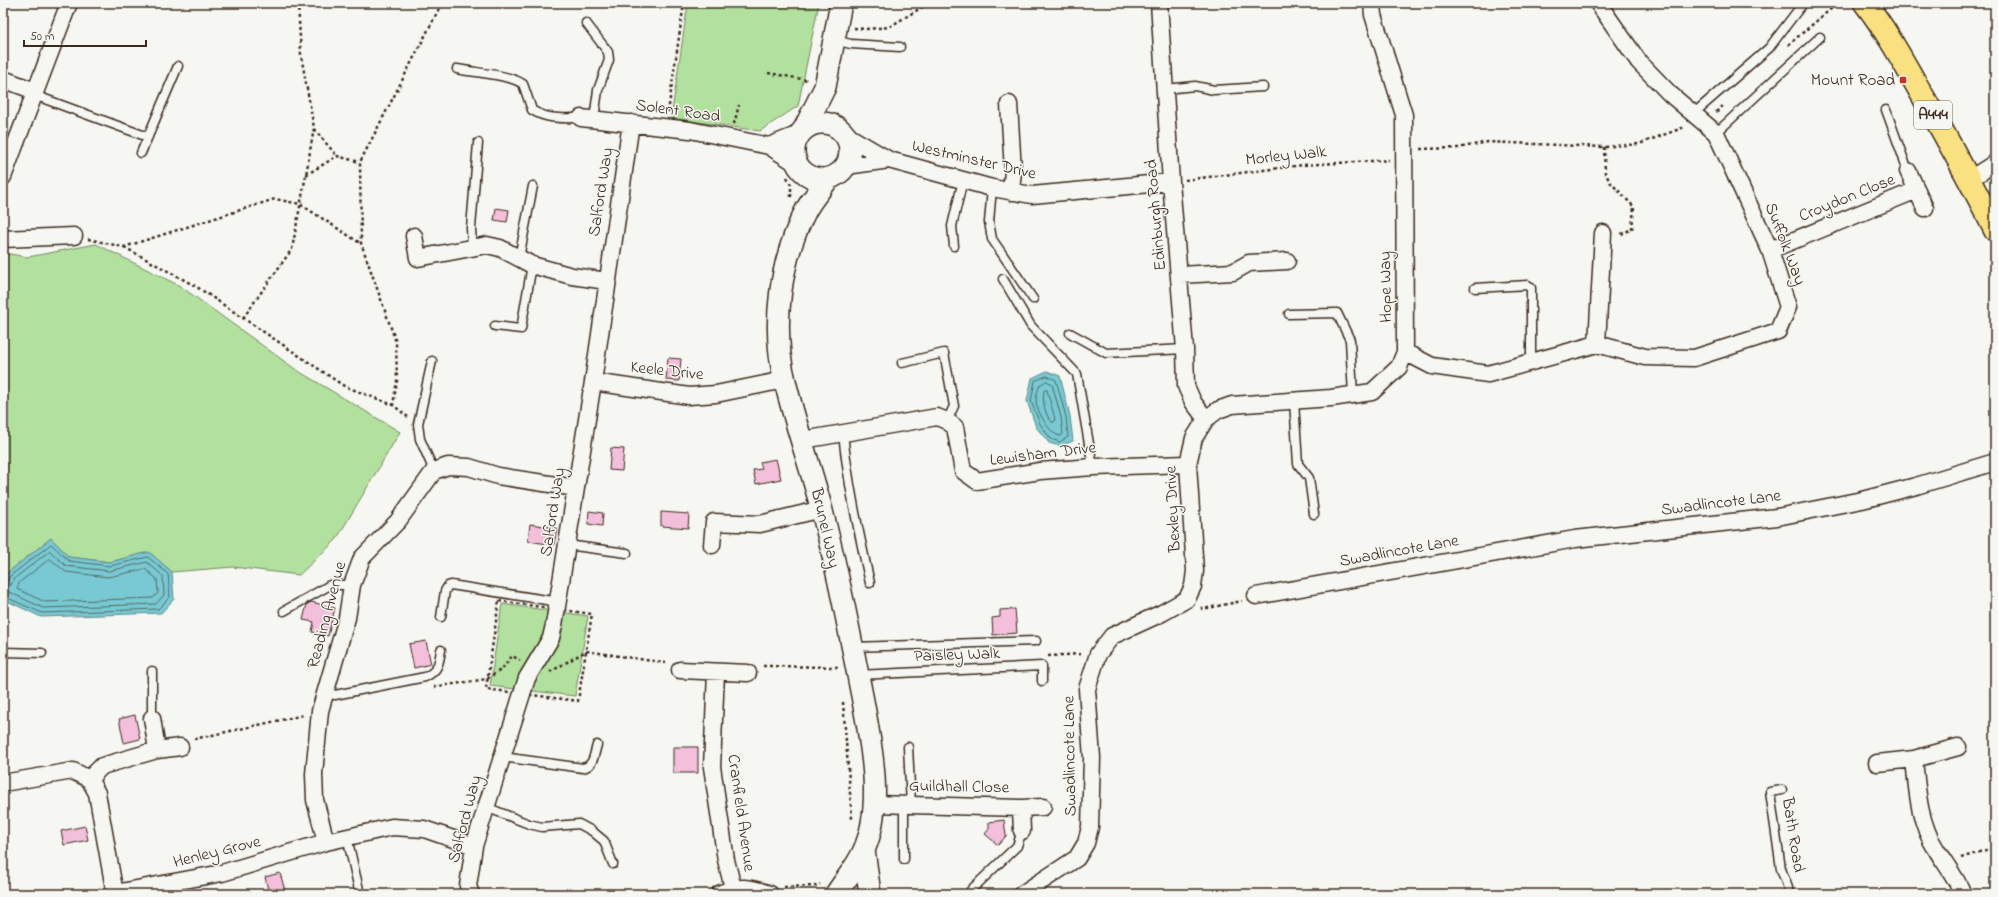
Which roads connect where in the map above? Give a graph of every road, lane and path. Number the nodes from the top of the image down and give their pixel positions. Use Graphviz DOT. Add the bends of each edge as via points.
graph roads {
  1 [pos="69,3"];
  2 [pos="298,3"];
  3 [pos="442,3"];
  4 [pos="684,3"];
  5 [pos="841,3"];
  6 [pos="929,3"];
  7 [pos="1159,3"];
  8 [pos="1372,3"];
  9 [pos="1598,3"];
  10 [pos="1838,3"];
  11 [pos="1873,5"];
  12 [pos="1801,6"];
  13 [pos="586,23"];
  14 [pos="834,33"];
  15 [pos="1820,37"];
  16 [pos="900,48"];
  17 [pos="1782,50"];
  18 [pos="178,66"];
  19 [pos="458,69"];
  20 [pos="809,72"];
  21 [pos="768,73"];
  22 [pos="3,79"];
  23 [pos="813,84"];
  24 [pos="1263,87"];
  25 [pos="1165,89"];
  26 [pos="34,93"];
  27 [pos="1009,104"];
  28 [pos="1725,104"];
  29 [pos="1886,110"];
  30 [pos="1697,117"];
  31 [pos="588,118"];
  32 [pos="631,123"];
  33 [pos="666,127"];
  34 [pos="314,128"];
  35 [pos="802,131"];
  36 [pos="843,132"];
  37 [pos="1716,133"];
  38 [pos="148,137"];
  39 [pos="478,143"];
  40 [pos="769,146"];
  41 [pos="1604,147"];
  42 [pos="141,153"];
  43 [pos="1404,154"];
  44 [pos="337,156"];
  45 [pos="888,160"];
  46 [pos="360,162"];
  47 [pos="1995,163"];
  48 [pos="846,166"];
  49 [pos="799,168"];
  50 [pos="1908,171"];
  51 [pos="306,175"];
  52 [pos="3,177"];
  53 [pos="828,179"];
  54 [pos="1970,179"];
  55 [pos="963,180"];
  56 [pos="1171,182"];
  57 [pos="533,186"];
  58 [pos="992,188"];
  59 [pos="1916,190"];
  60 [pos="1011,192"];
  61 [pos="300,204"];
  62 [pos="1925,208"];
  63 [pos="806,209"];
  64 [pos="1995,230"];
  65 [pos="74,236"];
  66 [pos="414,236"];
  67 [pos="1603,238"];
  68 [pos="3,239"];
  69 [pos="361,243"];
  70 [pos="954,246"];
  71 [pos="124,247"];
  72 [pos="472,249"];
  73 [pos="1770,250"];
  74 [pos="526,261"];
  75 [pos="1287,261"];
  76 [pos="1180,275"];
  77 [pos="1003,279"];
  78 [pos="607,281"];
  79 [pos="1475,288"];
  80 [pos="1033,299"];
  81 [pos="1289,314"];
  82 [pos="243,318"];
  83 [pos="495,326"];
  84 [pos="1070,333"];
  85 [pos="1597,344"];
  86 [pos="1185,349"];
  87 [pos="1406,352"];
  88 [pos="432,361"];
  89 [pos="1531,363"];
  90 [pos="902,364"];
  91 [pos="784,380"];
  92 [pos="593,382"];
  93 [pos="1353,395"];
  94 [pos="1294,401"];
  95 [pos="393,405"];
  96 [pos="1206,419"];
  97 [pos="947,421"];
  98 [pos="418,424"];
  99 [pos="843,433"];
  100 [pos="803,440"];
  101 [pos="1995,462"];
  102 [pos="1188,464"];
  103 [pos="1093,467"];
  104 [pos="434,471"];
  105 [pos="576,488"];
  106 [pos="822,510"];
  107 [pos="1314,514"];
  108 [pos="567,545"];
  109 [pos="712,545"];
  110 [pos="627,552"];
  111 [pos="870,583"];
  112 [pos="352,585"];
  113 [pos="1256,596"];
  114 [pos="1187,599"];
  115 [pos="558,606"];
  116 [pos="284,611"];
  117 [pos="441,617"];
  118 [pos="1036,641"];
  119 [pos="852,647"];
  120 [pos="441,650"];
  121 [pos="586,650"];
  122 [pos="3,652"];
  123 [pos="42,653"];
  124 [pos="533,665"];
  125 [pos="680,670"];
  126 [pos="152,671"];
  127 [pos="849,671"];
  128 [pos="716,672"];
  129 [pos="748,673"];
  130 [pos="487,679"];
  131 [pos="1042,681"];
  132 [pos="325,693"];
  133 [pos="522,693"];
  134 [pos="320,711"];
  135 [pos="152,718"];
  136 [pos="597,745"];
  137 [pos="180,747"];
  138 [pos="908,747"];
  139 [pos="1958,747"];
  140 [pos="157,750"];
  141 [pos="502,757"];
  142 [pos="1914,760"];
  143 [pos="1877,763"];
  144 [pos="89,779"];
  145 [pos="3,783"];
  146 [pos="1782,790"];
  147 [pos="874,804"];
  148 [pos="908,805"];
  149 [pos="486,807"];
  150 [pos="1043,807"];
  151 [pos="1021,808"];
  152 [pos="1022,831"];
  153 [pos="347,837"];
  154 [pos="326,842"];
  155 [pos="474,846"];
  156 [pos="1995,847"];
  157 [pos="864,850"];
  158 [pos="904,859"];
  159 [pos="612,864"];
  160 [pos="1950,868"];
  161 [pos="972,890"];
  162 [pos="726,891"];
  163 [pos="115,894"];
  164 [pos="360,894"];
  165 [pos="471,894"];
  166 [pos="770,894"];
  167 [pos="836,894"];
  168 [pos="840,894"];
  169 [pos="862,894"];
  170 [pos="870,894"];
  171 [pos="1022,894"];
  172 [pos="1788,894"];
  173 [pos="1963,894"];
  1 -- 26 [label="street"];
  2 -- 34 [label="path" via="301,56"];
  3 -- 46 [label="path"];
  4 -- 33 [label="path"];
  5 -- 14 [label="street"];
  6 -- 14 [label="path" via="889,27"];
  7 -- 25 [label="street, Edinburgh Road"];
  8 -- 43 [label="street, Hope Way" via="1373,15 1404,115"];
  9 -- 30 [label="street, Suffolk Way" via="1639,62"];
  10 -- 17 [label="path"];
  11 -- 54 [label="highway, A444"];
  12 -- 30 [label="lane" via="1770,48"];
  13 -- 31 [label="lane" via="608,52 609,60"];
  14 -- 16 [label="lane" via="851,44"];
  14 -- 23 [label="street"];
  15 -- 37 [label="lane"];
  18 -- 38 [label="lane"];
  19 -- 31 [label="lane" via="505,77 523,84 532,110 543,116 565,119"];
  20 -- 23 [label="path"];
  21 -- 23 [label="path"];
  22 -- 26 [label="street"];
  23 -- 35 [label="street"];
  23 -- 36 [label="street"];
  24 -- 25 [label="lane" via="1214,90 1195,86"];
  25 -- 56 [label="street, Edinburgh Road"];
  26 -- 38 [label="lane"];
  26 -- 52 [label="street"];
  27 -- 60 [label="street" via="1013,171"];
  28 -- 30 [label="path, Morley Walk" via="1714,115"];
  29 -- 50 [label="lane"];
  30 -- 37 [label="street, Suffolk Way"];
  30 -- 41 [label="path, Morley Walk" via="1639,144"];
  31 -- 32 [label="street, Solent Road"];
  32 -- 33 [label="street, Solent Road"];
  32 -- 78 [label="street, Salford Way"];
  33 -- 40 [label="street, Solent Road"];
  34 -- 44 [label="path"];
  34 -- 51 [label="path"];
  35 -- 36 [label="street" via="812,124 822,123 831,124"];
  35 -- 40 [label="street"];
  35 -- 49 [label="street" via="794,148"];
  36 -- 45 [label="street, Westminster Drive"];
  36 -- 48 [label="street" via="850,144"];
  37 -- 73 [label="street, Suffolk Way"];
  38 -- 42 [label="lane"];
  39 -- 72 [label="lane" via="471,228"];
  40 -- 49 [label="street, Solent Road"];
  41 -- 43 [label="path, Morley Walk" via="1488,142"];
  41 -- 67 [label="path" via="1605,173 1634,207 1632,229"];
  43 -- 56 [label="path, Morley Walk"];
  43 -- 87 [label="street, Hope Way"];
  44 -- 46 [label="path"];
  44 -- 51 [label="path"];
  45 -- 48 [label="street, Westminster Drive"];
  45 -- 55 [label="street, Westminster Drive"];
  46 -- 69 [label="path"];
  47 -- 54 [label="street"];
  48 -- 53 [label="street" via="836,176"];
  49 -- 53 [label="street" via="809,176"];
  49 -- 63 [label="street, Brunel Way"];
  50 -- 59 [label="street, Croydon Close"];
  51 -- 61 [label="path"];
  53 -- 63 [label="street, Brunel Way"];
  54 -- 64 [label="highway, A444"];
  55 -- 58 [label="street, Westminster Drive"];
  55 -- 70 [label="lane" via="952,226"];
  56 -- 60 [label="street, Westminster Drive" via="1032,195"];
  56 -- 76 [label="street, Edinburgh Road"];
  57 -- 74 [label="lane"];
  58 -- 60 [label="street, Westminster Drive"];
  58 -- 80 [label="lane" via="989,222 992,239"];
  59 -- 62 [label="street, Croydon Close"];
  59 -- 73 [label="street, Croydon Close"];
  61 -- 69 [label="path"];
  61 -- 71 [label="path" via="275,199"];
  61 -- 82 [label="path" via="292,249"];
  63 -- 91 [label="street, Brunel Way" via="790,250 780,297 779,338"];
  65 -- 68 [label="street"];
  65 -- 71 [label="path"];
  66 -- 72 [label="street" via="418,258"];
  67 -- 85 [label="street"];
  69 -- 95 [label="path" via="396,342 397,381"];
  71 -- 82 [label="path" via="197,287"];
  72 -- 74 [label="street" via="487,246 500,248"];
  73 -- 85 [label="street, Suffolk Way" via="1788,307 1778,331 1694,358 1645,357"];
  74 -- 78 [label="street" via="572,276"];
  74 -- 83 [label="lane" via="521,330"];
  75 -- 76 [label="street" via="1249,263 1233,272"];
  76 -- 86 [label="street, Edinburgh Road"];
  77 -- 103 [label="lane" via="1031,326 1077,374"];
  78 -- 92 [label="street, Salford Way"];
  79 -- 89 [label="lane" via="1528,285 1531,288"];
  81 -- 93 [label="lane" via="1337,313 1350,340"];
  82 -- 95 [label="path" via="344,386"];
  84 -- 86 [label="lane" via="1106,353"];
  85 -- 89 [label="street"];
  86 -- 96 [label="street, Edinburgh Road" via="1186,386 1193,402"];
  87 -- 89 [label="street" via="1432,366 1488,374"];
  87 -- 93 [label="street" via="1399,366 1372,392"];
  88 -- 98 [label="lane"];
  90 -- 97 [label="lane" via="944,353 954,406"];
  91 -- 92 [label="street, Keele Drive" via="716,394 689,396"];
  91 -- 100 [label="street, Brunel Way"];
  92 -- 105 [label="street, Salford Way"];
  93 -- 94 [label="street"];
  94 -- 96 [label="street" via="1232,405 1218,410"];
  94 -- 107 [label="lane" via="1298,464 1309,478"];
  95 -- 98 [label="path"];
  96 -- 102 [label="street, Bexley Drive" via="1194,438"];
  97 -- 99 [label="street" via="937,417"];
  97 -- 103 [label="street, Lewisham Drive" via="955,427 964,471 977,481 1040,471"];
  98 -- 104 [label="lane" via="420,439"];
  99 -- 100 [label="street"];
  99 -- 111 [label="lane" via="846,466"];
  100 -- 106 [label="street, Brunel Way"];
  101 -- 113 [label="street, Swadlincote Lane" via="1916,486 1777,517 1575,539"];
  102 -- 103 [label="street, Lewisham Drive"];
  102 -- 114 [label="street, Bexley Drive" via="1195,571 1193,586"];
  104 -- 105 [label="street" via="448,466 469,467 498,476"];
  104 -- 112 [label="street, Reading Avenue" via="398,521 362,558"];
  105 -- 108 [label="street, Salford Way"];
  106 -- 109 [label="street" via="760,524 714,522"];
  106 -- 119 [label="street, Brunel Way"];
  108 -- 110 [label="lane"];
  108 -- 115 [label="street, Salford Way"];
  112 -- 116 [label="lane" via="330,585"];
  112 -- 132 [label="street, Reading Avenue" via="347,618"];
  113 -- 114 [label="path" via="1236,603 1203,609"];
  114 -- 171 [label="street, Swadlincote Lane" via="1112,636 1098,654 1087,689 1092,758 1090,828 1086,843 1077,858"];
  115 -- 117 [label="lane" via="451,585 445,591"];
  115 -- 121 [label="path" via="592,614"];
  115 -- 124 [label="street, Salford Way" via="551,638"];
  115 -- 130 [label="path" via="499,601"];
  118 -- 119 [label="lane"];
  119 -- 127 [label="street, Brunel Way"];
  120 -- 132 [label="lane" via="438,668 425,677 335,695"];
  121 -- 124 [label="path" via="549,673"];
  121 -- 125 [label="path" via="665,663"];
  121 -- 133 [label="path" via="578,701"];
  122 -- 123 [label="lane"];
  124 -- 130 [label="path" via="512,656 502,669"];
  124 -- 133 [label="street, Salford Way"];
  125 -- 128 [label="street"];
  126 -- 135 [label="lane"];
  127 -- 129 [label="path" via="760,666"];
  127 -- 131 [label="lane, Paisley Walk" via="1042,666"];
  127 -- 147 [label="street, Brunel Way" via="873,755"];
  128 -- 129 [label="street"];
  128 -- 162 [label="street, Cranfield Avenue" via="712,767 726,860"];
  130 -- 133 [label="path" via="486,689"];
  132 -- 134 [label="street, Reading Avenue"];
  133 -- 141 [label="street, Salford Way"];
  134 -- 137 [label="path" via="184,742"];
  134 -- 154 [label="street, Reading Avenue" via="314,774 315,800"];
  135 -- 140 [label="street"];
  136 -- 141 [label="lane" via="592,764 583,768"];
  137 -- 140 [label="street"];
  138 -- 148 [label="lane"];
  139 -- 142 [label="street"];
  140 -- 144 [label="street" via="102,766"];
  141 -- 149 [label="street, Salford Way"];
  142 -- 143 [label="street"];
  142 -- 160 [label="street" via="1923,824"];
  144 -- 145 [label="street" via="72,771"];
  144 -- 163 [label="street" via="97,793"];
  146 -- 172 [label="lane, Bath Road" via="1770,792 1781,869"];
  147 -- 148 [label="street, Guildhall Close"];
  147 -- 157 [label="street, Brunel Way" via="871,828"];
  148 -- 151 [label="street, Guildhall Close"];
  148 -- 158 [label="lane"];
  149 -- 155 [label="street, Salford Way"];
  149 -- 159 [label="lane" via="542,827 579,824 604,841"];
  150 -- 151 [label="street, Guildhall Close"];
  151 -- 152 [label="street"];
  152 -- 161 [label="lane" via="1017,846"];
  153 -- 154 [label="street, Henley Grove"];
  153 -- 155 [label="street, Henley Grove" via="392,828 424,829"];
  153 -- 164 [label="lane"];
  154 -- 163 [label="street, Henley Grove" via="222,873"];
  155 -- 165 [label="street, Salford Way" via="468,886"];
  156 -- 160 [label="path" via="1955,860"];
  157 -- 167 [label="street, Brunel Way"];
  157 -- 170 [label="street, Brunel Way"];
  160 -- 173 [label="street"];
  162 -- 166 [label="street" via="751,888"];
  168 -- 169 [label="street"];
}
